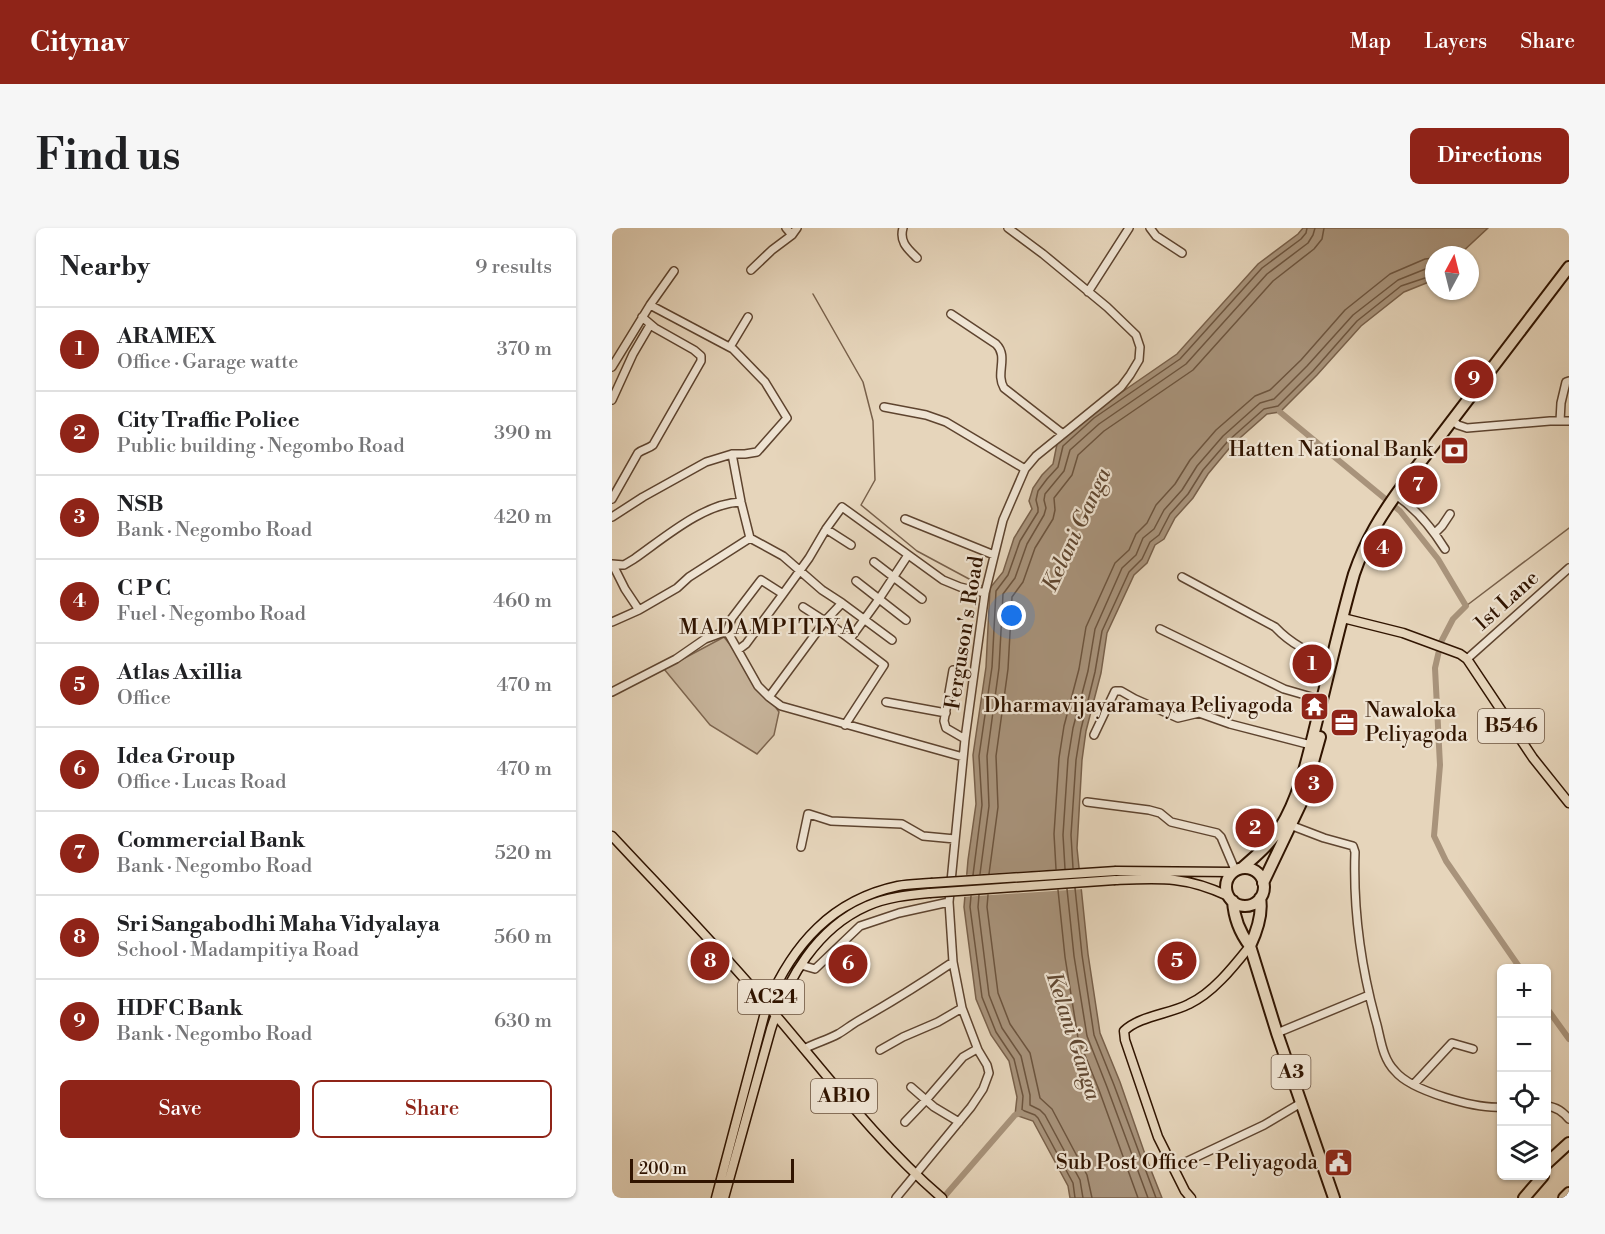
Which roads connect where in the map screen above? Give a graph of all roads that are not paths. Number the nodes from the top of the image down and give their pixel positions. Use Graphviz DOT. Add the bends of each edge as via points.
graph roads {
  1 [pos="786,228"];
  2 [pos="797,228"];
  3 [pos="903,228"];
  4 [pos="1008,228"];
  5 [pos="1129,228"];
  6 [pos="1150,228"];
  7 [pos="792,235"];
  8 [pos="1182,253"];
  9 [pos="917,258"];
  10 [pos="1569,267"];
  11 [pos="751,270"];
  12 [pos="674,271"];
  13 [pos="1569,278"];
  14 [pos="1088,292"];
  15 [pos="650,304"];
  16 [pos="951,314"];
  17 [pos="748,317"];
  18 [pos="642,318"];
  19 [pos="650,325"];
  20 [pos="730,347"];
  21 [pos="612,368"];
  22 [pos="1569,381"];
  23 [pos="612,400"];
  24 [pos="884,407"];
  25 [pos="1560,421"];
  26 [pos="1569,421"];
  27 [pos="1456,423"];
  28 [pos="1063,434"];
  29 [pos="732,454"];
  30 [pos="1024,469"];
  31 [pos="612,499"];
  32 [pos="741,502"];
  33 [pos="1395,503"];
  34 [pos="1450,514"];
  35 [pos="612,517"];
  36 [pos="905,519"];
  37 [pos="826,529"];
  38 [pos="1435,533"];
  39 [pos="750,537"];
  40 [pos="850,545"];
  41 [pos="1445,549"];
  42 [pos="908,555"];
  43 [pos="994,555"];
  44 [pos="874,562"];
  45 [pos="613,564"];
  46 [pos="1569,568"];
  47 [pos="800,572"];
  48 [pos="894,577"];
  49 [pos="1182,577"];
  50 [pos="856,581"];
  51 [pos="985,593"];
  52 [pos="783,594"];
  53 [pos="879,599"];
  54 [pos="922,599"];
  55 [pos="842,603"];
  56 [pos="803,607"];
  57 [pos="639,610"];
  58 [pos="864,619"];
  59 [pos="1346,619"];
  60 [pos="906,620"];
  61 [pos="825,621"];
  62 [pos="612,622"];
  63 [pos="1160,629"];
  64 [pos="727,631"];
  65 [pos="850,639"];
  66 [pos="892,640"];
  67 [pos="738,650"];
  68 [pos="1467,659"];
  69 [pos="1332,660"];
  70 [pos="953,670"];
  71 [pos="612,692"];
  72 [pos="769,698"];
  73 [pos="1322,700"];
  74 [pos="886,702"];
  75 [pos="946,713"];
  76 [pos="845,725"];
  77 [pos="1094,735"];
  78 [pos="965,739"];
  79 [pos="1311,745"];
  80 [pos="963,757"];
  81 [pos="1087,802"];
  82 [pos="1569,803"];
  83 [pos="1290,825"];
  84 [pos="612,836"];
  85 [pos="955,839"];
  86 [pos="801,847"];
  87 [pos="1237,870"];
  88 [pos="1115,876"];
  89 [pos="1263,883"];
  90 [pos="1260,898"];
  91 [pos="1231,899"];
  92 [pos="949,902"];
  93 [pos="1250,946"];
  94 [pos="953,962"];
  95 [pos="801,965"];
  96 [pos="748,984"];
  97 [pos="775,986"];
  98 [pos="1369,995"];
  99 [pos="767,1005"];
  100 [pos="962,1008"];
  101 [pos="775,1014"];
  102 [pos="785,1026"];
  103 [pos="771,1029"];
  104 [pos="1277,1033"];
  105 [pos="978,1048"];
  106 [pos="804,1049"];
  107 [pos="1473,1049"];
  108 [pos="880,1050"];
  109 [pos="1414,1084"];
  110 [pos="911,1087"];
  111 [pos="926,1100"];
  112 [pos="1301,1103"];
  113 [pos="1497,1107"];
  114 [pos="1551,1107"];
  115 [pos="1569,1119"];
  116 [pos="905,1122"];
  117 [pos="959,1122"];
  118 [pos="1569,1143"];
  119 [pos="1569,1151"];
  120 [pos="1551,1159"];
  121 [pos="1551,1167"];
  122 [pos="1173,1168"];
  123 [pos="916,1174"];
  124 [pos="1532,1180"];
  125 [pos="1540,1180"];
  126 [pos="1569,1192"];
  127 [pos="940,1197"];
  128 [pos="716,1198"];
  129 [pos="724,1198"];
  130 [pos="896,1198"];
  131 [pos="1191,1198"];
  132 [pos="1334,1198"];
  133 [pos="1516,1198"];
  134 [pos="1524,1198"];
  135 [pos="1564,1198"];
  1 -- 7 [label="street"];
  2 -- 7 [label="street"];
  3 -- 9 [label="street" via="904,246"];
  4 -- 14 [label="street, Ferguson's Road"];
  5 -- 14 [label="street"];
  6 -- 8 [label="street"];
  7 -- 11 [label="street"];
  10 -- 27 [label="highway"];
  12 -- 15 [label="street"];
  13 -- 27 [label="highway"];
  14 -- 28 [label="street, Ferguson's Road" via="1136,335 1139,360 1121,387"];
  15 -- 18 [label="street"];
  15 -- 20 [label="street"];
  16 -- 28 [label="street" via="996,344 1002,355 1000,381 1004,388"];
  17 -- 20 [label="street"];
  18 -- 19 [label="street"];
  18 -- 21 [label="street"];
  19 -- 23 [label="street"];
  19 -- 31 [label="street" via="694,350 701,361 653,445 638,453"];
  20 -- 29 [label="street" via="765,382 787,418 757,452"];
  22 -- 25 [label="street"];
  24 -- 30 [label="street" via="946,422"];
  25 -- 26 [label="street"];
  25 -- 27 [label="street" via="1467,428"];
  27 -- 33 [label="highway"];
  28 -- 30 [label="street, Ferguson's Road"];
  29 -- 32 [label="street"];
  29 -- 35 [label="street" via="706,462"];
  30 -- 43 [label="street, Ferguson's Road" via="1003,520"];
  32 -- 39 [label="street"];
  32 -- 45 [label="street" via="703,512 624,565"];
  33 -- 38 [label="street" via="1409,505"];
  33 -- 59 [label="highway" via="1377,522 1362,552 1347,598"];
  34 -- 38 [label="street"];
  36 -- 43 [label="street"];
  37 -- 40 [label="street"];
  37 -- 42 [label="street" via="842,507"];
  37 -- 47 [label="street"];
  38 -- 41 [label="street"];
  39 -- 47 [label="street" via="783,556"];
  39 -- 57 [label="street"];
  42 -- 48 [label="street"];
  42 -- 51 [label="street" via="949,584"];
  43 -- 51 [label="street, Ferguson's Road"];
  44 -- 48 [label="street"];
  45 -- 57 [label="street"];
  46 -- 68 [label="street, 1st Lane"];
  47 -- 52 [label="street"];
  47 -- 55 [label="street"];
  48 -- 53 [label="street"];
  48 -- 54 [label="street"];
  49 -- 69 [label="street" via="1275,627 1287,640"];
  50 -- 53 [label="street"];
  51 -- 78 [label="street, Ferguson's Road"];
  52 -- 64 [label="street" via="761,580 732,618"];
  52 -- 67 [label="street"];
  53 -- 58 [label="street"];
  53 -- 60 [label="street"];
  55 -- 58 [label="street"];
  55 -- 61 [label="street"];
  56 -- 61 [label="street"];
  57 -- 62 [label="street"];
  58 -- 65 [label="street"];
  58 -- 66 [label="street"];
  59 -- 68 [label="main road, B546" via="1428,641"];
  59 -- 69 [label="highway"];
  59 -- 83 [label="highway" via="1316,753 1302,801"];
  61 -- 65 [label="street"];
  61 -- 72 [label="street"];
  63 -- 73 [label="street" via="1284,689"];
  64 -- 67 [label="street"];
  64 -- 71 [label="street" via="705,639"];
  65 -- 76 [label="street" via="884,665"];
  67 -- 72 [label="street"];
  68 -- 82 [label="main road, B546" via="1533,758"];
  69 -- 73 [label="highway"];
  70 -- 75 [label="street"];
  72 -- 76 [label="street" via="781,706"];
  73 -- 79 [label="highway"];
  74 -- 75 [label="street"];
  75 -- 78 [label="street" via="946,728"];
  76 -- 80 [label="street"];
  77 -- 79 [label="street" via="1115,691 1121,691 1178,718 1198,713"];
  78 -- 80 [label="street, Ferguson's Road"];
  79 -- 87 [label="highway" via="1284,822 1268,844"];
  80 -- 85 [label="street, Ferguson's Road"];
  81 -- 87 [label="street" via="1149,810 1171,822 1217,833"];
  83 -- 89 [label="highway"];
  83 -- 98 [label="street" via="1353,846 1355,907"];
  84 -- 96 [label="main road"];
  85 -- 86 [label="street" via="923,836 902,824 831,821 808,814"];
  85 -- 92 [label="street, Ferguson's Road"];
  87 -- 88 [label="main road"];
  87 -- 89 [label="highway" via="1251,869"];
  87 -- 91 [label="highway" via="1226,883"];
  88 -- 91 [label="main road" via="1185,881"];
  88 -- 95 [label="main road, AC24, bridge" via="887,899 866,906 835,925"];
  88 -- 97 [label="main road, AC24, bridge" via="930,883 899,886 863,897 829,917 805,939"];
  89 -- 90 [label="highway"];
  90 -- 91 [label="highway" via="1247,905"];
  90 -- 93 [label="highway" via="1262,906"];
  91 -- 93 [label="highway, A3" via="1243,937"];
  92 -- 94 [label="street, Ferguson's Road"];
  92 -- 95 [label="street" via="860,926 815,969"];
  93 -- 104 [label="highway, A3"];
  93 -- 122 [label="main road" via="1227,974 1191,1004 1141,1020 1124,1031 1158,1137"];
  94 -- 100 [label="street, Ferguson's Road"];
  94 -- 106 [label="street" via="881,1009"];
  95 -- 101 [label="main road, AC24"];
  96 -- 97 [label="main road" via="764,990"];
  96 -- 99 [label="main road"];
  97 -- 99 [label="main road, AC24"];
  98 -- 104 [label="street"];
  98 -- 109 [label="street" via="1387,1061 1396,1074"];
  99 -- 101 [label="main road, AB10"];
  99 -- 128 [label="main road, AC24"];
  100 -- 105 [label="street, Ferguson's Road"];
  100 -- 108 [label="street"];
  101 -- 102 [label="main road, AB10"];
  101 -- 103 [label="main road, AC24"];
  102 -- 103 [label="main road" via="779,1024"];
  102 -- 106 [label="main road, AB10"];
  103 -- 129 [label="main road, AC24"];
  104 -- 112 [label="highway, A3"];
  105 -- 111 [label="street" via="963,1057"];
  105 -- 117 [label="street, Ferguson's Road" via="989,1070 987,1080"];
  106 -- 123 [label="main road, AB10"];
  107 -- 109 [label="street" via="1452,1043"];
  109 -- 113 [label="street" via="1445,1098"];
  110 -- 111 [label="street"];
  111 -- 116 [label="street"];
  111 -- 117 [label="street"];
  112 -- 122 [label="street"];
  112 -- 132 [label="highway, A3"];
  114 -- 115 [label="street"];
  117 -- 123 [label="street"];
  118 -- 120 [label="highway"];
  119 -- 121 [label="highway"];
  122 -- 131 [label="main road"];
  123 -- 127 [label="main road, AB10"];
  123 -- 130 [label="street"];
  124 -- 133 [label="highway"];
  125 -- 134 [label="highway"];
  126 -- 135 [label="highway"];
}
